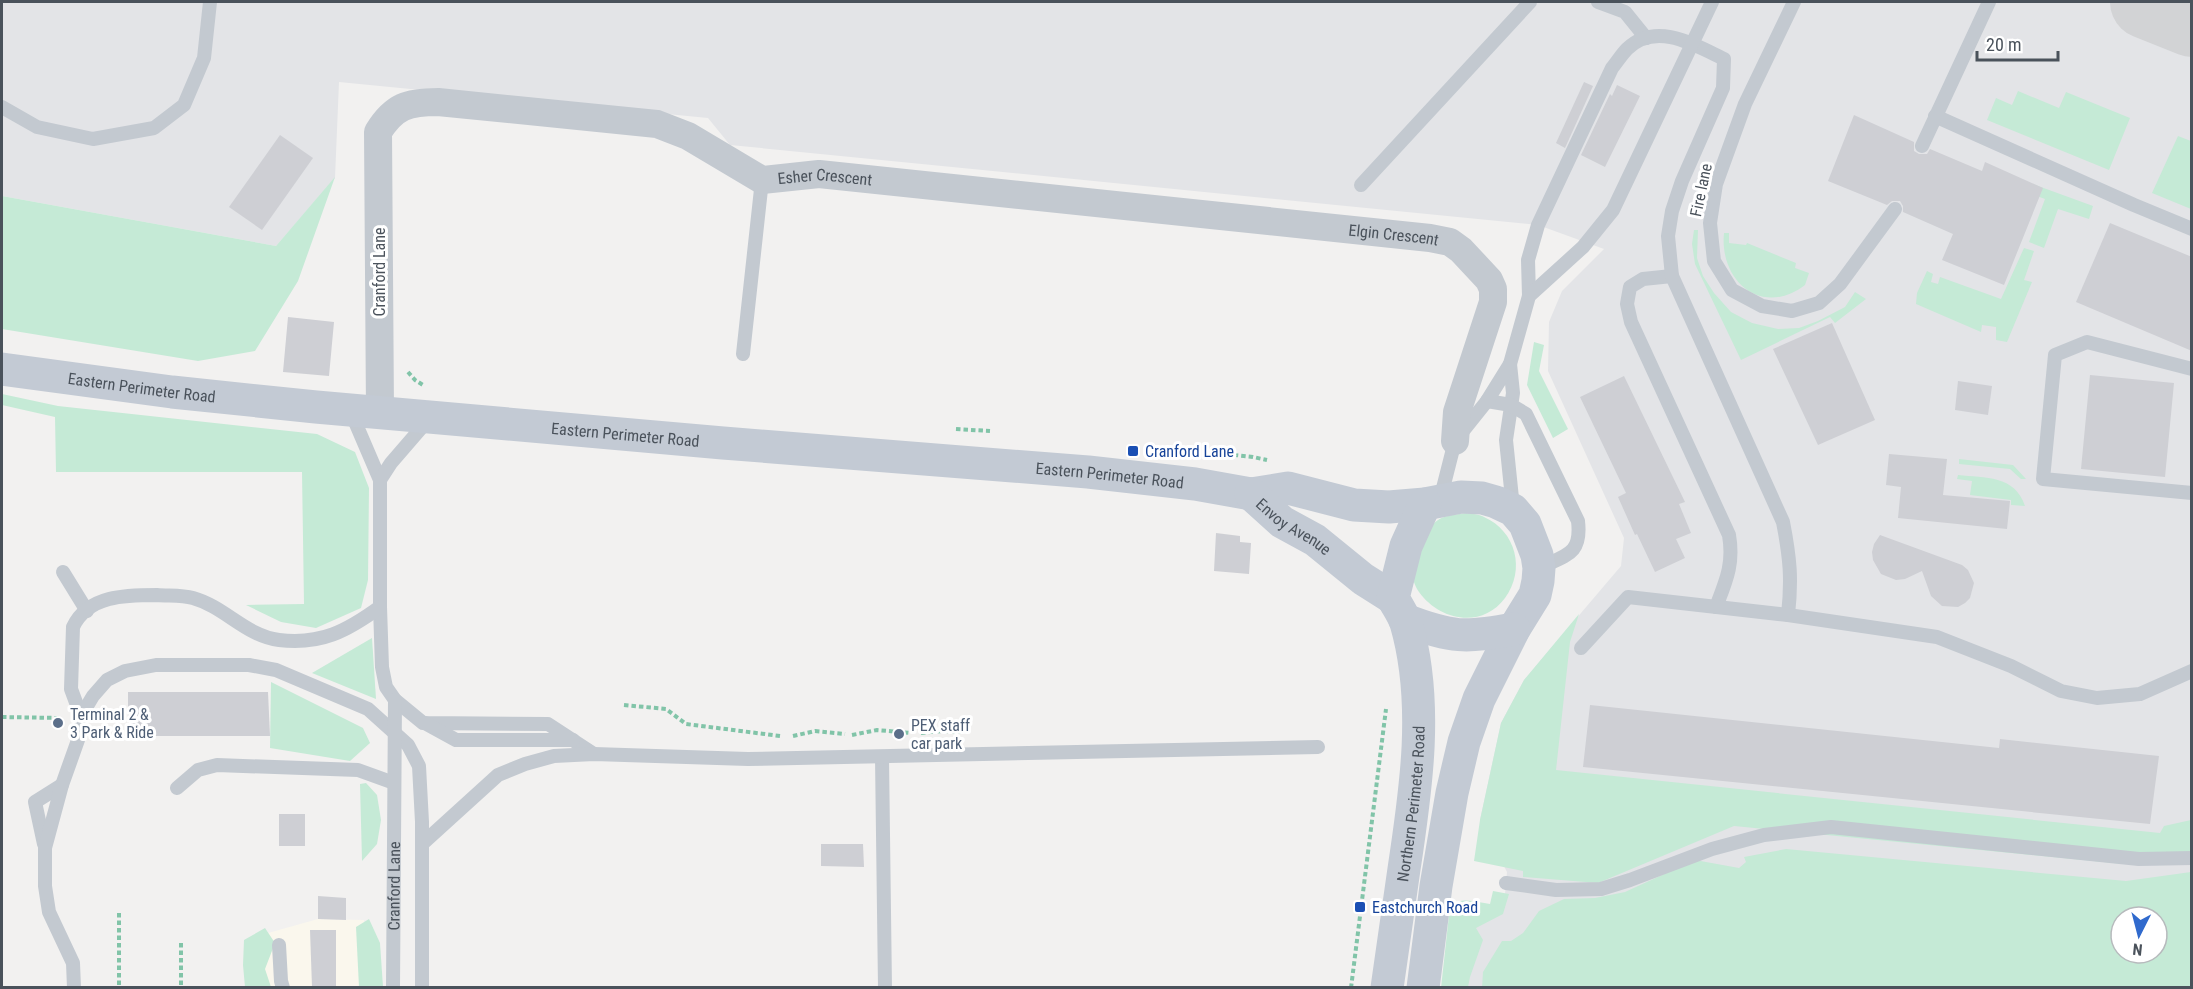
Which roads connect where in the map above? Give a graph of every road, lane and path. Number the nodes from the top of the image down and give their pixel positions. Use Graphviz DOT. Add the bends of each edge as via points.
graph roads {
  1 [pos="210,2"];
  2 [pos="1530,2"];
  3 [pos="1598,2"];
  4 [pos="1712,2"];
  5 [pos="1794,2"];
  6 [pos="1989,2"];
  7 [pos="1646,38"];
  8 [pos="1693,44"];
  9 [pos="2,108"];
  10 [pos="1935,116"];
  11 [pos="1922,146"];
  12 [pos="762,180"];
  13 [pos="1361,185"];
  14 [pos="1895,209"];
  15 [pos="1189,213"];
  16 [pos="2192,229"];
  17 [pos="1672,276"];
  18 [pos="1529,296"];
  19 [pos="743,354"];
  20 [pos="1510,364"];
  21 [pos="2,369"];
  22 [pos="2192,369"];
  23 [pos="1487,401"];
  24 [pos="1511,405"];
  25 [pos="365,411"];
  26 [pos="431,417"];
  27 [pos="1455,441"];
  28 [pos="380,480"];
  29 [pos="2192,493"];
  30 [pos="1251,494"];
  31 [pos="1432,502"];
  32 [pos="1513,510"];
  33 [pos="1539,568"];
  34 [pos="63,572"];
  35 [pos="380,607"];
  36 [pos="1716,608"];
  37 [pos="1399,609"];
  38 [pos="87,611"];
  39 [pos="1788,615"];
  40 [pos="1514,629"];
  41 [pos="1581,648"];
  42 [pos="2192,672"];
  43 [pos="395,700"];
  44 [pos="1387,701"];
  45 [pos="624,705"];
  46 [pos="81,716"];
  47 [pos="2,717"];
  48 [pos="396,733"];
  49 [pos="78,740"];
  50 [pos="1318,747"];
  51 [pos="594,754"];
  52 [pos="981,755"];
  53 [pos="882,757"];
  54 [pos="394,783"];
  55 [pos="62,784"];
  56 [pos="177,788"];
  57 [pos="422,844"];
  58 [pos="45,848"];
  59 [pos="2192,858"];
  60 [pos="1506,883"];
  61 [pos="119,913"];
  62 [pos="181,943"];
  63 [pos="279,945"];
  64 [pos="74,987"];
  65 [pos="119,987"];
  66 [pos="181,987"];
  67 [pos="283,987"];
  68 [pos="393,987"];
  69 [pos="422,987"];
  70 [pos="885,987"];
  71 [pos="1351,987"];
  72 [pos="1387,987"];
  73 [pos="1423,987"];
  1 -- 9 [label="lane" via="204,58 184,105 154,128 93,139 37,127"];
  2 -- 13 [label="lane"];
  3 -- 7 [label="lane" via="1625,12"];
  4 -- 8 [label="lane"];
  5 -- 14 [label="lane, Fire lane" via="1745,104 1716,184 1710,223 1713,261 1732,290 1762,306 1792,311 1819,303 1840,284"];
  6 -- 10 [label="lane"];
  7 -- 8 [label="lane" via="1669,36"];
  7 -- 18 [label="lane" via="1628,48 1612,68 1538,225 1528,260"];
  8 -- 17 [label="lane" via="1724,59 1723,88 1672,211 1668,236"];
  8 -- 18 [label="lane" via="1613,210 1582,247"];
  10 -- 11 [label="lane"];
  10 -- 16 [label="lane"];
  12 -- 15 [label="street, Esher Crescent" via="819,174"];
  12 -- 19 [label="lane, Esher Crescent"];
  12 -- 25 [label="street, Cranford Lane" via="670,127 645,122 425,102 393,112 378,132"];
  15 -- 27 [label="street, Elgin Crescent" via="1431,238 1450,242 1461,250 1489,280 1493,302 1457,412"];
  17 -- 36 [label="lane" via="1643,279 1630,287 1627,304 1631,322 1729,535 1730,568"];
  17 -- 39 [label="lane" via="1783,522 1790,559"];
  18 -- 20 [label="lane"];
  20 -- 23 [label="lane"];
  20 -- 24 [label="lane"];
  21 -- 25 [label="street, Eastern Perimeter Road" via="172,392"];
  22 -- 29 [label="lane" via="2087,342 2055,355 2043,480"];
  23 -- 24 [label="lane"];
  23 -- 27 [label="lane"];
  24 -- 32 [label="lane" via="1506,440"];
  24 -- 33 [label="lane" via="1526,414 1578,521 1580,538 1576,548"];
  25 -- 26 [label="street, Eastern Perimeter Road"];
  25 -- 28 [label="lane, Cranford Lane"];
  26 -- 28 [label="lane"];
  26 -- 30 [label="street, Eastern Perimeter Road" via="1088,472"];
  27 -- 31 [label="lane"];
  28 -- 35 [label="lane, Cranford Lane"];
  30 -- 31 [label="street, Envoy Avenue" via="1288,488 1354,505"];
  30 -- 37 [label="street, Envoy Avenue" via="1282,522 1316,540"];
  31 -- 32 [label="street" via="1482,498"];
  31 -- 37 [label="street" via="1406,546"];
  32 -- 33 [label="street" via="1529,532"];
  33 -- 40 [label="street" via="1535,595"];
  34 -- 38 [label="lane"];
  35 -- 38 [label="lane" via="334,635 295,641 260,636 193,598 133,595 100,601"];
  35 -- 43 [label="lane, Cranford Lane" via="382,667 386,687"];
  36 -- 39 [label="lane"];
  36 -- 41 [label="lane" via="1628,597"];
  37 -- 40 [label="street" via="1436,632 1475,636"];
  37 -- 72 [label="street, Northern Perimeter Road" via="1414,670 1418,748"];
  38 -- 46 [label="lane" via="73,627 71,689"];
  39 -- 42 [label="lane" via="1936,638 2011,666 2061,691 2097,698 2140,694"];
  40 -- 73 [label="street, Northern Perimeter Road" via="1479,699 1464,742 1438,874"];
  43 -- 48 [label="lane, Cranford Lane"];
  43 -- 51 [label="lane" via="423,723 548,723"];
  44 -- 71 [label="path"];
  45 -- 52 [label="path" via="666,709 687,724 788,737 815,731 850,735 877,730 982,734"];
  46 -- 48 [label="lane" via="107,680 125,671 156,665 249,664 276,670 368,709"];
  46 -- 49 [label="lane"];
  47 -- 49 [label="path" via="59,717 58,734"];
  48 -- 54 [label="lane, Cranford Lane"];
  48 -- 57 [label="lane" via="419,766"];
  49 -- 55 [label="lane"];
  50 -- 52 [label="lane"];
  51 -- 53 [label="lane" via="748,759"];
  51 -- 57 [label="lane" via="554,756 498,775"];
  52 -- 53 [label="lane"];
  53 -- 70 [label="lane"];
  54 -- 56 [label="lane" via="358,770 217,765 198,770"];
  54 -- 68 [label="lane, Cranford Lane"];
  55 -- 58 [label="lane"];
  55 -- 58 [label="lane" via="35,802"];
  57 -- 69 [label="lane"];
  58 -- 64 [label="lane" via="49,912 74,963"];
  59 -- 60 [label="lane" via="2139,859 1831,827 1764,834 1601,889 1556,890"];
  61 -- 65 [label="path"];
  62 -- 66 [label="path"];
  63 -- 67 [label="lane"];
}
